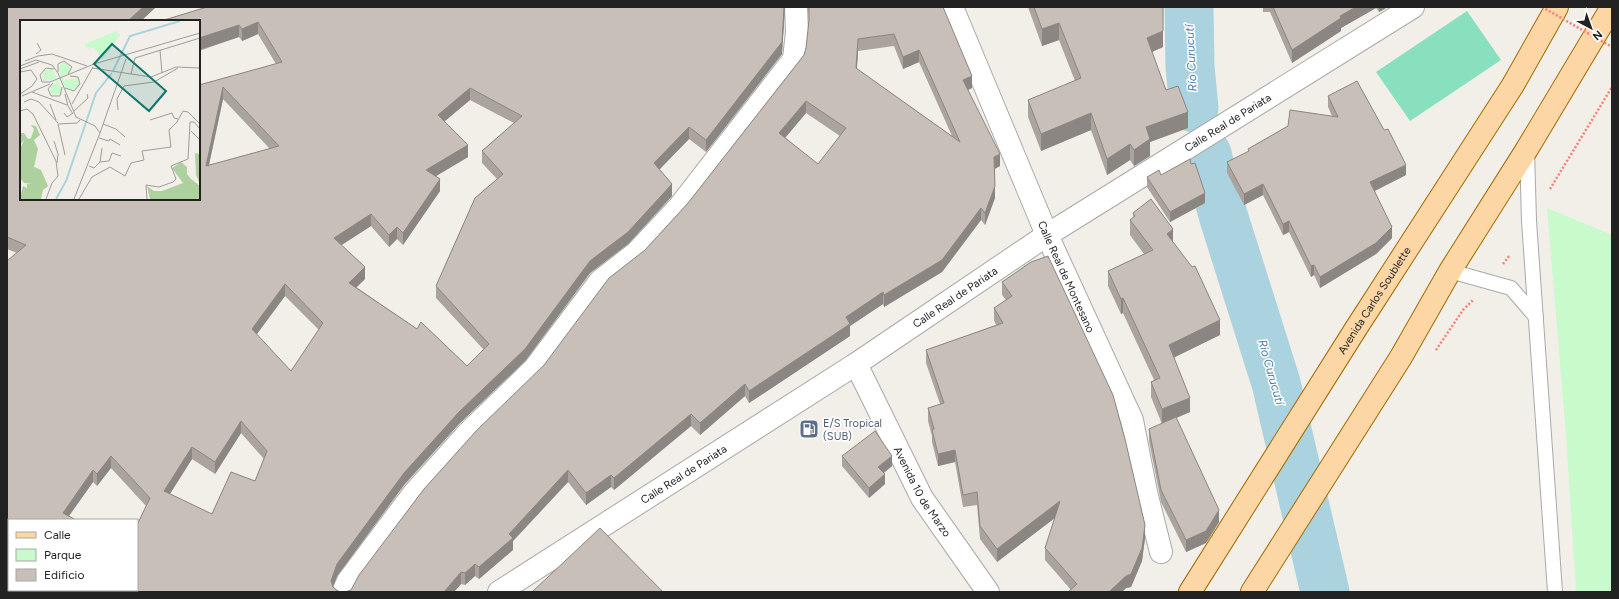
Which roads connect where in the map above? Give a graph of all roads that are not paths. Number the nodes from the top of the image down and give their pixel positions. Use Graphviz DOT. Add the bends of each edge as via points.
graph roads {
  1 [pos="796,7"];
  2 [pos="952,7"];
  3 [pos="1413,7"];
  4 [pos="1557,7"];
  5 [pos="1612,7"];
  6 [pos="1526,149"];
  7 [pos="1047,235"];
  8 [pos="1450,271"];
  9 [pos="1536,317"];
  10 [pos="856,364"];
  11 [pos="1161,552"];
  12 [pos="1254,588"];
  13 [pos="343,592"];
  14 [pos="499,592"];
  15 [pos="988,592"];
  16 [pos="1190,592"];
  17 [pos="1554,592"];
  1 -- 13 [label="street" via="798,32 794,59 679,207 636,253 600,281 534,369 468,433 414,494 348,581"];
  2 -- 7 [label="street, Calle Real de Montesano"];
  3 -- 7 [label="street, Calle Real de Pariata"];
  4 -- 16 [label="main road, Avenida Carlos Soublette" via="1513,85"];
  5 -- 6 [label="main road"];
  6 -- 8 [label="main road"];
  6 -- 9 [label="lane"];
  7 -- 10 [label="street, Calle Real de Pariata"];
  7 -- 11 [label="street, Calle Real de Montesano" via="1132,420"];
  8 -- 9 [label="lane" via="1511,288"];
  8 -- 12 [label="main road" via="1401,357"];
  9 -- 17 [label="lane"];
  10 -- 14 [label="street, Calle Real de Pariata"];
  10 -- 15 [label="street, Avenida 10 de Marzo" via="922,498"];
}
